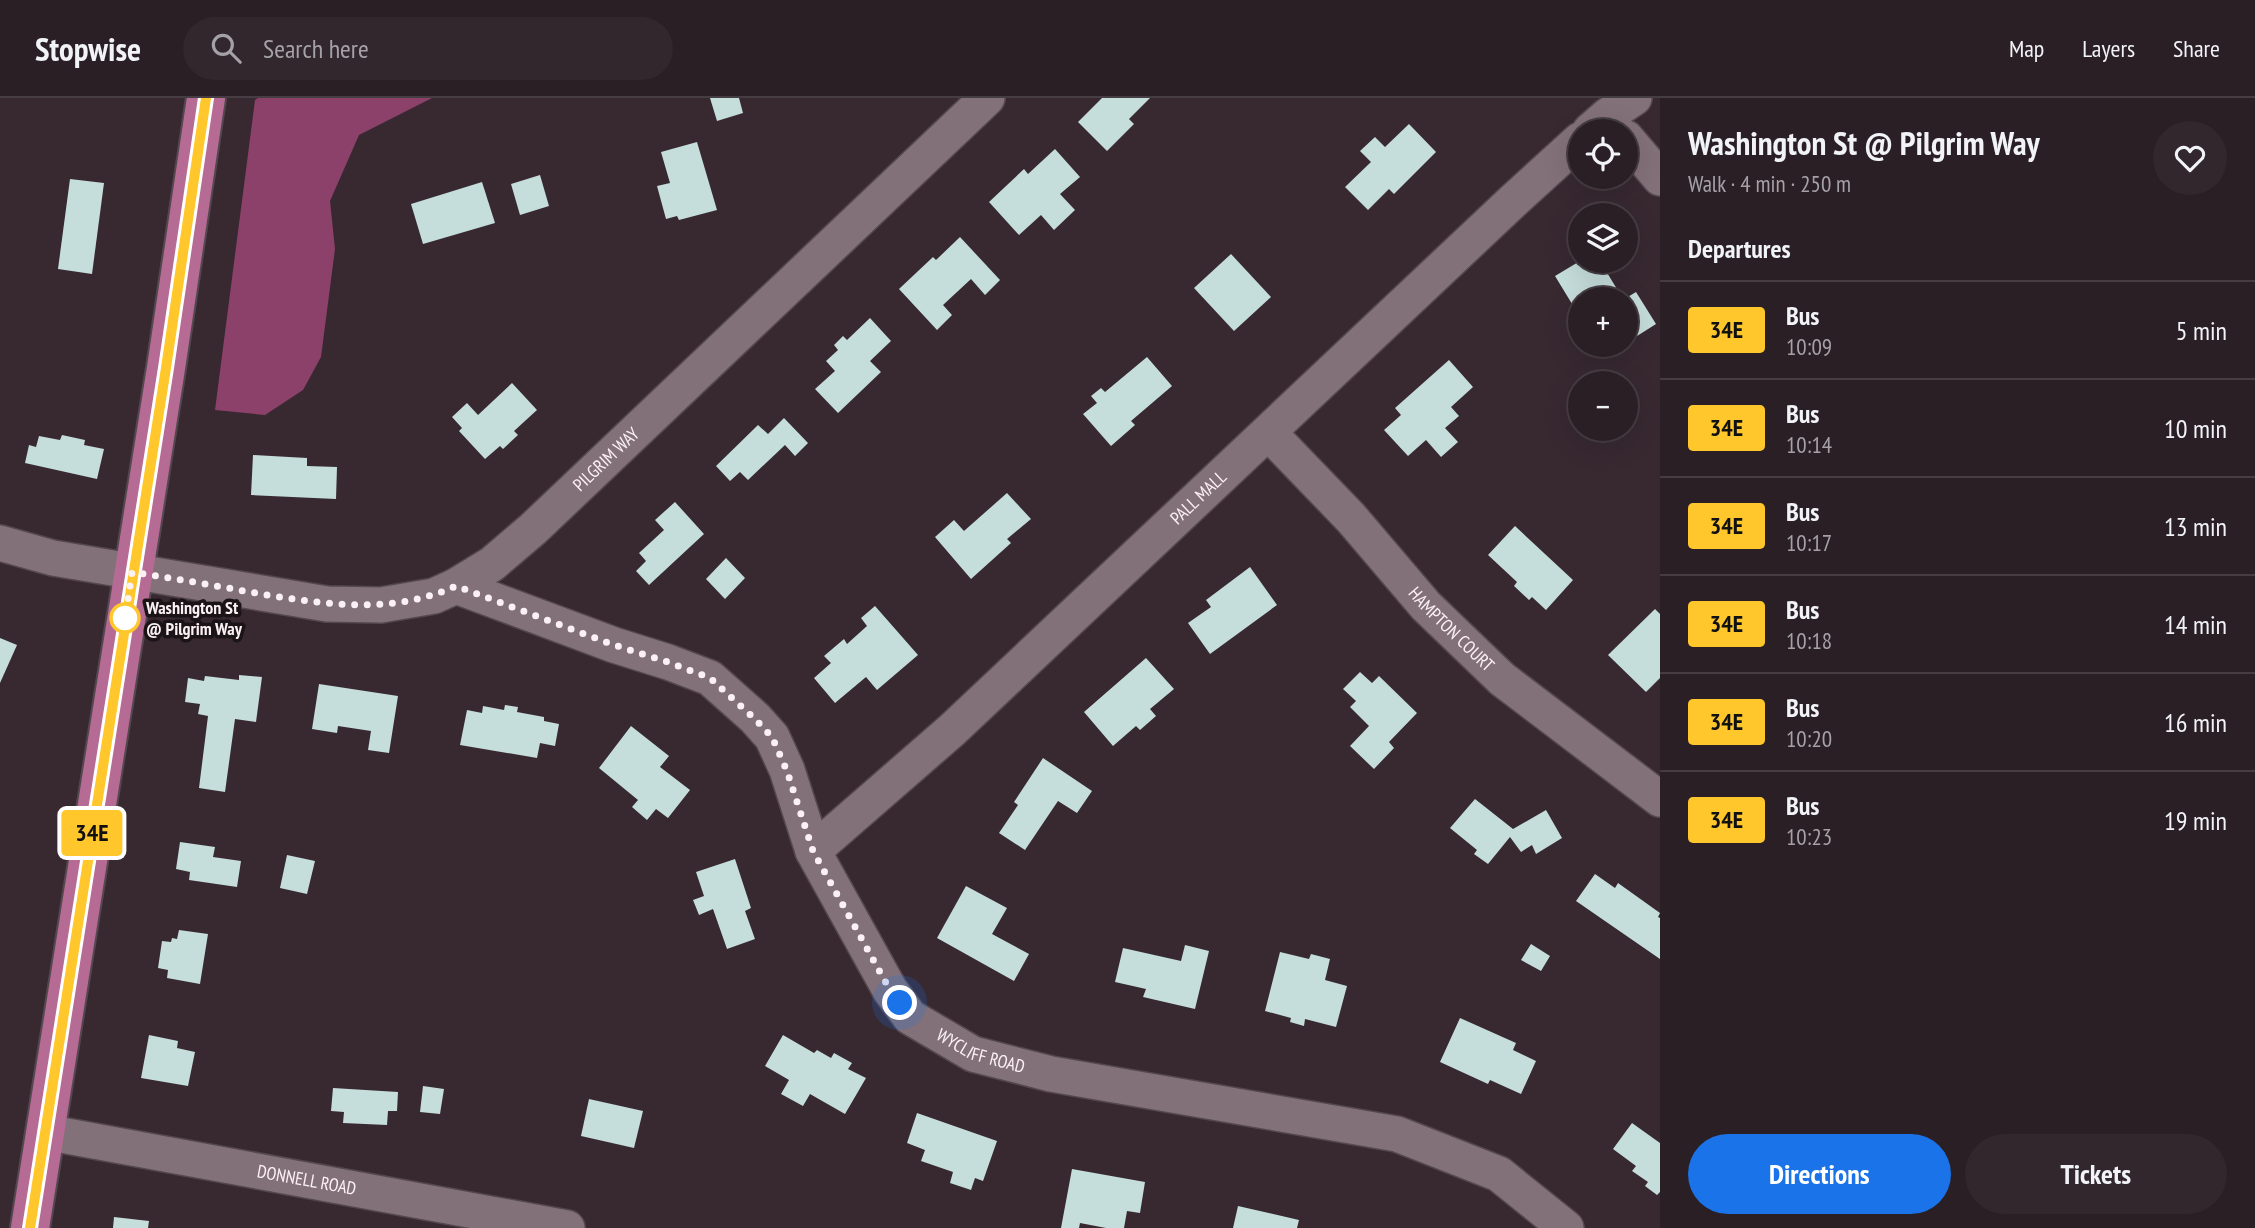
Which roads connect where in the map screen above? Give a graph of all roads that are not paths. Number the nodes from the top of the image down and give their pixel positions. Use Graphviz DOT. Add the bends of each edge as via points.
graph roads {
  1 [pos="206,98"];
  2 [pos="987,98"];
  3 [pos="1568,151"];
  4 [pos="1638,151"];
  5 [pos="1660,178"];
  6 [pos="1269,433"];
  7 [pos="0,543"];
  8 [pos="132,572"];
  9 [pos="456,586"];
  10 [pos="1660,799"];
  11 [pos="813,851"];
  12 [pos="45,1132"];
  13 [pos="30,1228"];
  14 [pos="567,1228"];
  15 [pos="1566,1228"];
  1 -- 8 [label="main road"];
  2 -- 9 [label="street, PILGRIM WAY" via="533,529 492,564"];
  3 -- 6 [label="street, PALL MALL"];
  4 -- 5 [label="street"];
  6 -- 10 [label="street, HAMPTON COURT" via="1351,518 1426,606 1502,679"];
  6 -- 11 [label="street, PALL MALL" via="952,730"];
  7 -- 8 [label="street, PILGRIM WAY"];
  8 -- 9 [label="street, PILGRIM WAY" via="327,604 381,605 434,596"];
  8 -- 12 [label="main road"];
  9 -- 11 [label="street, WYCLIFF ROAD" via="710,678 772,737"];
  11 -- 15 [label="street, WYCLIFF ROAD" via="890,990 910,1017 973,1054 1051,1074 1397,1134 1499,1174"];
  12 -- 13 [label="main road"];
  12 -- 14 [label="street, DONNELL ROAD"];
}
